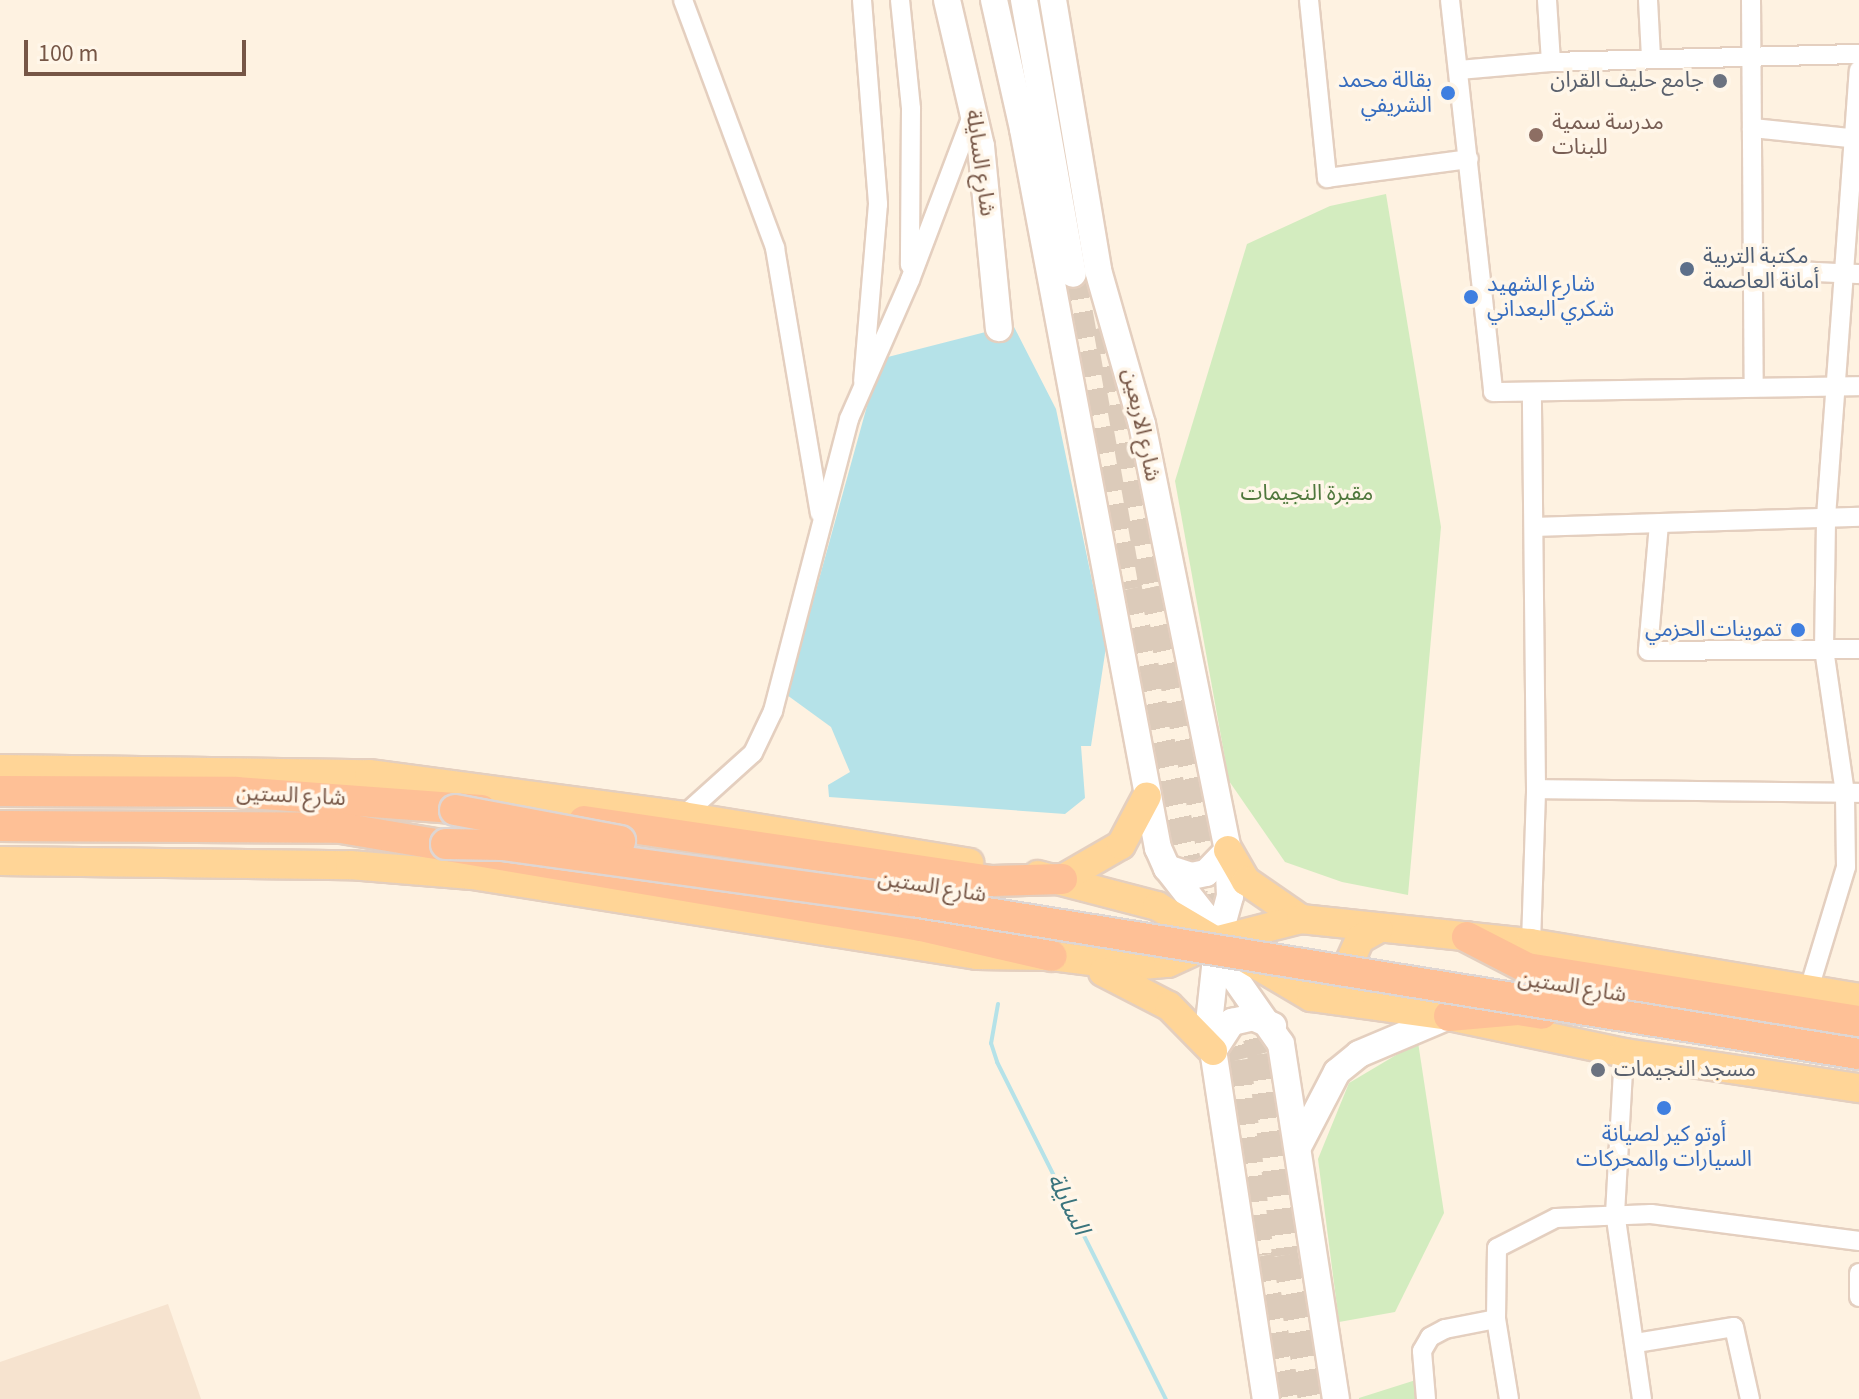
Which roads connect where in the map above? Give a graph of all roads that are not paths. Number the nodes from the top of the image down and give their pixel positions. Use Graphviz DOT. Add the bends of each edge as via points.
graph roads {
  1 [pos="683,0"];
  2 [pos="862,0"];
  3 [pos="900,0"];
  4 [pos="947,0"];
  5 [pos="994,0"];
  6 [pos="1024,0"];
  7 [pos="1053,0"];
  8 [pos="1309,0"];
  9 [pos="1450,0"];
  10 [pos="1547,0"];
  11 [pos="1648,0"];
  12 [pos="1751,0"];
  13 [pos="1859,54"];
  14 [pos="1752,55"];
  15 [pos="1651,58"];
  16 [pos="1551,62"];
  17 [pos="1459,70"];
  18 [pos="1859,70"];
  19 [pos="974,110"];
  20 [pos="1752,128"];
  21 [pos="1023,129"];
  22 [pos="1856,139"];
  23 [pos="1469,159"];
  24 [pos="1753,269"];
  25 [pos="1851,273"];
  26 [pos="910,280"];
  27 [pos="999,328"];
  28 [pos="1832,386"];
  29 [pos="1859,386"];
  30 [pos="1754,387"];
  31 [pos="863,388"];
  32 [pos="1532,392"];
  33 [pos="1826,517"];
  34 [pos="1859,517"];
  35 [pos="821,521"];
  36 [pos="1659,524"];
  37 [pos="1534,527"];
  38 [pos="1824,649"];
  39 [pos="1859,649"];
  40 [pos="0,769"];
  41 [pos="1536,789"];
  42 [pos="0,791"];
  43 [pos="1852,793"];
  44 [pos="1147,796"];
  45 [pos="455,810"];
  46 [pos="683,816"];
  47 [pos="0,826"];
  48 [pos="446,844"];
  49 [pos="1228,850"];
  50 [pos="0,861"];
  51 [pos="1167,868"];
  52 [pos="1062,879"];
  53 [pos="1301,919"];
  54 [pos="1378,929"];
  55 [pos="1467,937"];
  56 [pos="1218,940"];
  57 [pos="1531,943"];
  58 [pos="1052,956"];
  59 [pos="1809,989"];
  60 [pos="1859,998"];
  61 [pos="1380,1005"];
  62 [pos="1449,1016"];
  63 [pos="1859,1021"];
  64 [pos="1273,1026"];
  65 [pos="1859,1035"];
  66 [pos="1213,1051"];
  67 [pos="1624,1053"];
  68 [pos="1859,1054"];
  69 [pos="1859,1064"];
  70 [pos="1859,1088"];
  71 [pos="1299,1145"];
  72 [pos="1615,1212"];
  73 [pos="1859,1241"];
  74 [pos="1859,1273"];
  75 [pos="1859,1297"];
  76 [pos="1496,1319"];
  77 [pos="1636,1343"];
  78 [pos="1266,1399"];
  79 [pos="1336,1399"];
  80 [pos="1426,1399"];
  81 [pos="1509,1399"];
  82 [pos="1642,1399"];
  83 [pos="1750,1399"];
  1 -- 35 [label="street" via="775,248"];
  2 -- 31 [label="street" via="878,204 864,317"];
  3 -- 26 [label="street" via="911,109"];
  4 -- 19 [label="main road, شارع السايلة"];
  5 -- 21 [label="main road"];
  6 -- 21 [label="main road" via="1073,274"];
  7 -- 49 [label="main road, شارع الاربعين" via="1098,270 1142,424"];
  8 -- 23 [label="street" via="1327,178"];
  9 -- 17 [label="street"];
  10 -- 16 [label="street"];
  11 -- 15 [label="street"];
  12 -- 14 [label="street"];
  13 -- 14 [label="street"];
  14 -- 15 [label="street"];
  14 -- 20 [label="street"];
  15 -- 16 [label="street"];
  16 -- 17 [label="street"];
  17 -- 23 [label="street"];
  18 -- 22 [label="street"];
  19 -- 26 [label="street"];
  19 -- 27 [label="main road, شارع السايلة"];
  20 -- 22 [label="street"];
  20 -- 24 [label="street"];
  21 -- 44 [label="main road"];
  22 -- 25 [label="street"];
  23 -- 32 [label="street" via="1493,392"];
  24 -- 25 [label="street"];
  24 -- 30 [label="street"];
  25 -- 28 [label="street"];
  26 -- 31 [label="street"];
  28 -- 29 [label="street"];
  28 -- 30 [label="street"];
  28 -- 33 [label="street"];
  30 -- 32 [label="street"];
  31 -- 35 [label="street"];
  32 -- 37 [label="street"];
  33 -- 34 [label="street"];
  33 -- 36 [label="street"];
  33 -- 38 [label="street"];
  35 -- 46 [label="street" via="784,675 753,753"];
  36 -- 37 [label="street"];
  36 -- 38 [label="street" via="1648,651"];
  37 -- 41 [label="street"];
  38 -- 39 [label="street"];
  38 -- 43 [label="street"];
  40 -- 46 [label="main road, شارع الستين" via="369,774"];
  41 -- 43 [label="street"];
  41 -- 57 [label="street"];
  42 -- 45 [label="highway, شارع الستين" via="236,792"];
  43 -- 59 [label="street" via="1846,867"];
  44 -- 51 [label="main road"];
  44 -- 52 [label="main road" via="1121,845"];
  45 -- 52 [label="highway" via="514,811 992,881"];
  45 -- 65 [label="highway, شارع الستين, bridge" via="528,827"];
  46 -- 52 [label="main road, شارع الستين"];
  47 -- 48 [label="highway, شارع الستين" via="341,828"];
  48 -- 58 [label="highway" via="496,858 973,936"];
  48 -- 68 [label="highway, شارع الستين, bridge" via="502,845 913,901"];
  49 -- 51 [label="main road" via="1206,873 1192,876"];
  49 -- 53 [label="main road" via="1246,881"];
  49 -- 56 [label="main road, شارع الاربعين" via="1230,896"];
  50 -- 58 [label="main road" via="350,865 472,875 977,955"];
  51 -- 56 [label="main road"];
  52 -- 56 [label="main road, شارع الستين" via="1142,900"];
  52 -- 58 [label="main road" via="1083,899 1088,929 1080,943"];
  53 -- 54 [label="main road, شارع الستين"];
  53 -- 56 [label="main road"];
  54 -- 55 [label="main road, شارع الستين"];
  54 -- 61 [label="main road" via="1360,939 1351,959 1356,982"];
  55 -- 57 [label="main road, شارع الستين"];
  55 -- 63 [label="highway" via="1527,968"];
  56 -- 58 [label="main road" via="1155,966"];
  56 -- 61 [label="main road, شارع الستين" via="1290,989 1311,997"];
  56 -- 64 [label="main road" via="1232,974"];
  56 -- 66 [label="main road, شارع الاربعين" via="1209,1001"];
  57 -- 59 [label="main road, شارع الستين"];
  58 -- 66 [label="main road" via="1152,994 1185,1019"];
  59 -- 60 [label="main road, شارع الستين"];
  61 -- 62 [label="main road, شارع الستين"];
  62 -- 67 [label="main road"];
  62 -- 69 [label="highway" via="1518,1010"];
  62 -- 71 [label="main road" via="1389,1038 1337,1072"];
  64 -- 66 [label="main road" via="1253,1017 1232,1022"];
  64 -- 71 [label="main road"];
  66 -- 78 [label="main road, شارع الاربعين"];
  67 -- 70 [label="main road"];
  67 -- 72 [label="street"];
  71 -- 79 [label="main road"];
  72 -- 73 [label="street"];
  72 -- 76 [label="street" via="1556,1218 1497,1248"];
  72 -- 77 [label="street"];
  74 -- 75 [label="street"];
  76 -- 80 [label="street" via="1430,1337 1422,1351"];
  76 -- 81 [label="street"];
  77 -- 82 [label="street"];
  77 -- 83 [label="street" via="1734,1327"];
}
